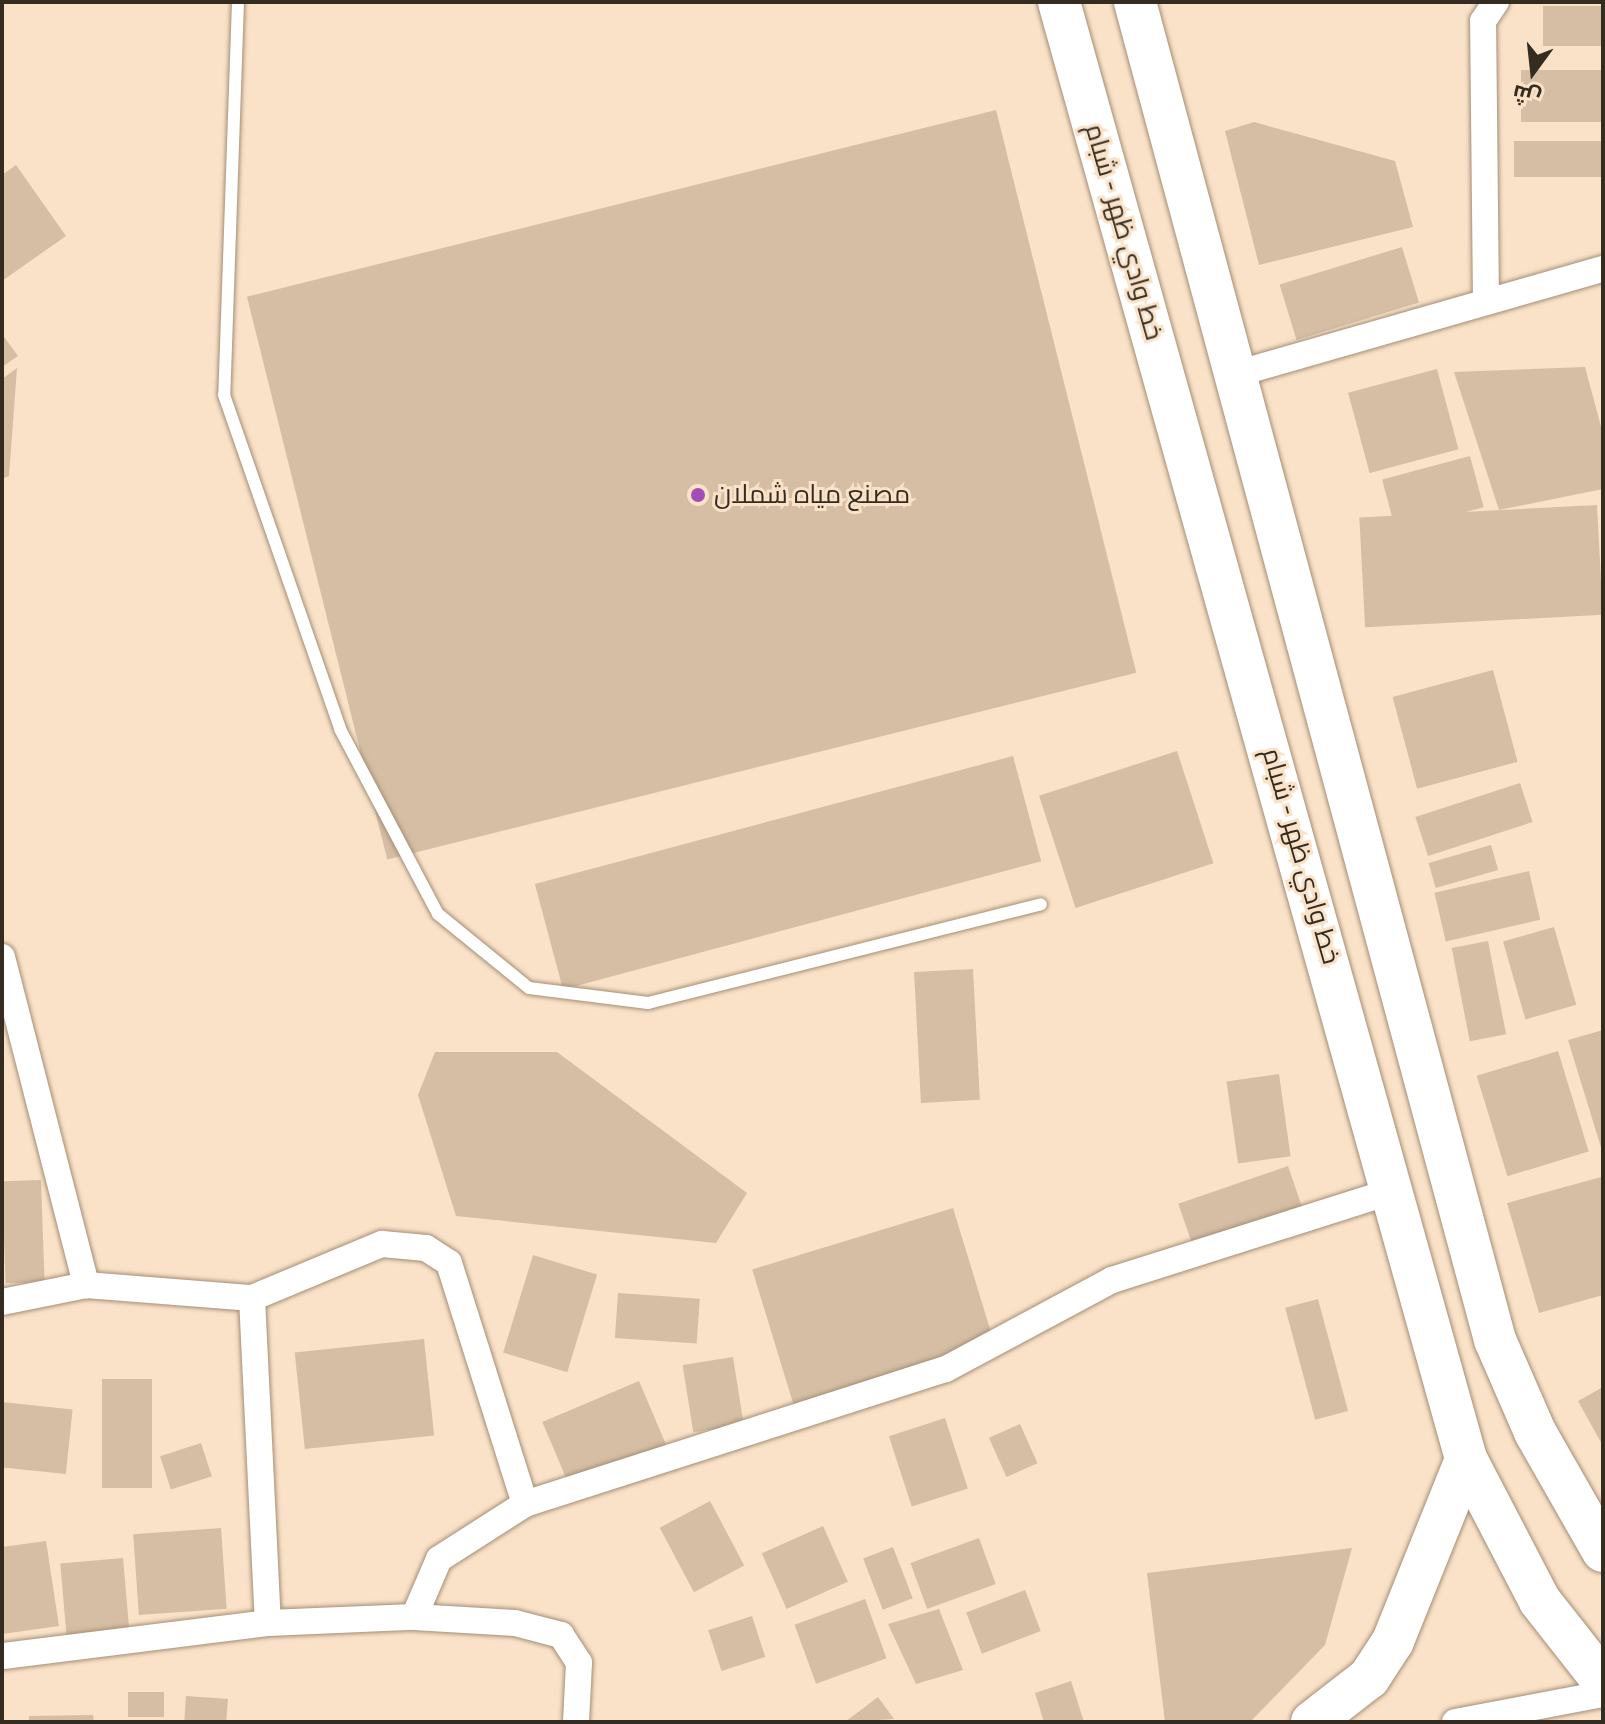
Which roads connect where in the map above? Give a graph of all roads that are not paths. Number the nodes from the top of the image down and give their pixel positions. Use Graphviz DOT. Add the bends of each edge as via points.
graph roads {
  1 [pos="238,2"];
  2 [pos="1059,2"];
  3 [pos="1135,2"];
  4 [pos="1496,2"];
  5 [pos="1603,269"];
  6 [pos="1486,302"];
  7 [pos="1236,374"];
  8 [pos="1041,904"];
  9 [pos="2,957"];
  10 [pos="1396,1190"];
  11 [pos="86,1285"];
  12 [pos="252,1298"];
  13 [pos="2,1302"];
  14 [pos="1466,1459"];
  15 [pos="525,1504"];
  16 [pos="1603,1551"];
  17 [pos="414,1617"];
  18 [pos="268,1623"];
  19 [pos="2,1656"];
  20 [pos="1603,1681"];
  21 [pos="1603,1694"];
  22 [pos="576,1722"];
  23 [pos="1312,1722"];
  24 [pos="1455,1722"];
  1 -- 8 [label="lane" via="224,395 340,729 438,914 529,988 648,1003"];
  2 -- 10 [label="main road, خط وادي ظهر - شبام"];
  3 -- 7 [label="main road"];
  4 -- 6 [label="street" via="1483,21"];
  5 -- 6 [label="street"];
  6 -- 7 [label="street"];
  7 -- 16 [label="main road" via="1495,1340 1535,1432"];
  9 -- 11 [label="street"];
  10 -- 14 [label="main road, خط وادي ظهر - شبام"];
  10 -- 15 [label="street" via="1112,1280 946,1369"];
  11 -- 12 [label="street"];
  11 -- 13 [label="street"];
  12 -- 15 [label="street" via="382,1244 426,1248 449,1263"];
  12 -- 18 [label="street"];
  14 -- 20 [label="main road, خط وادي ظهر - شبام" via="1540,1601"];
  14 -- 23 [label="main road" via="1393,1641 1369,1678"];
  15 -- 17 [label="street" via="439,1559"];
  17 -- 18 [label="street"];
  17 -- 22 [label="street" via="515,1623 561,1635 579,1663"];
  18 -- 19 [label="street"];
  21 -- 24 [label="street"];
}
